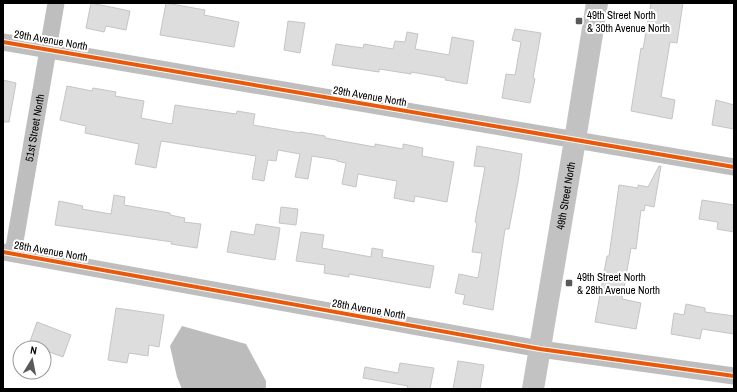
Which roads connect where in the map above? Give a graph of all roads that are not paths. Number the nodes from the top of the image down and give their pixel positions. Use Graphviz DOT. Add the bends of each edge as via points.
graph roads {
  1 [pos="56,3"];
  2 [pos="597,3"];
  3 [pos="3,42"];
  4 [pos="48,49"];
  5 [pos="575,140"];
  6 [pos="734,167"];
  7 [pos="8,252"];
  8 [pos="540,349"];
  9 [pos="732,380"];
  10 [pos="533,389"];
  1 -- 4 [label="street, 51st Street North"];
  2 -- 5 [label="main road, 49th Street North"];
  3 -- 4 [label="street, 29th Avenue North"];
  4 -- 5 [label="street, 29th Avenue North"];
  4 -- 7 [label="street, 51st Street North"];
  5 -- 6 [label="street, 29th Avenue North"];
  5 -- 8 [label="main road, 49th Street North"];
  7 -- 8 [label="street, 28th Avenue North"];
  8 -- 9 [label="street, 28th Avenue North"];
  8 -- 10 [label="main road, 49th Street North"];
}
